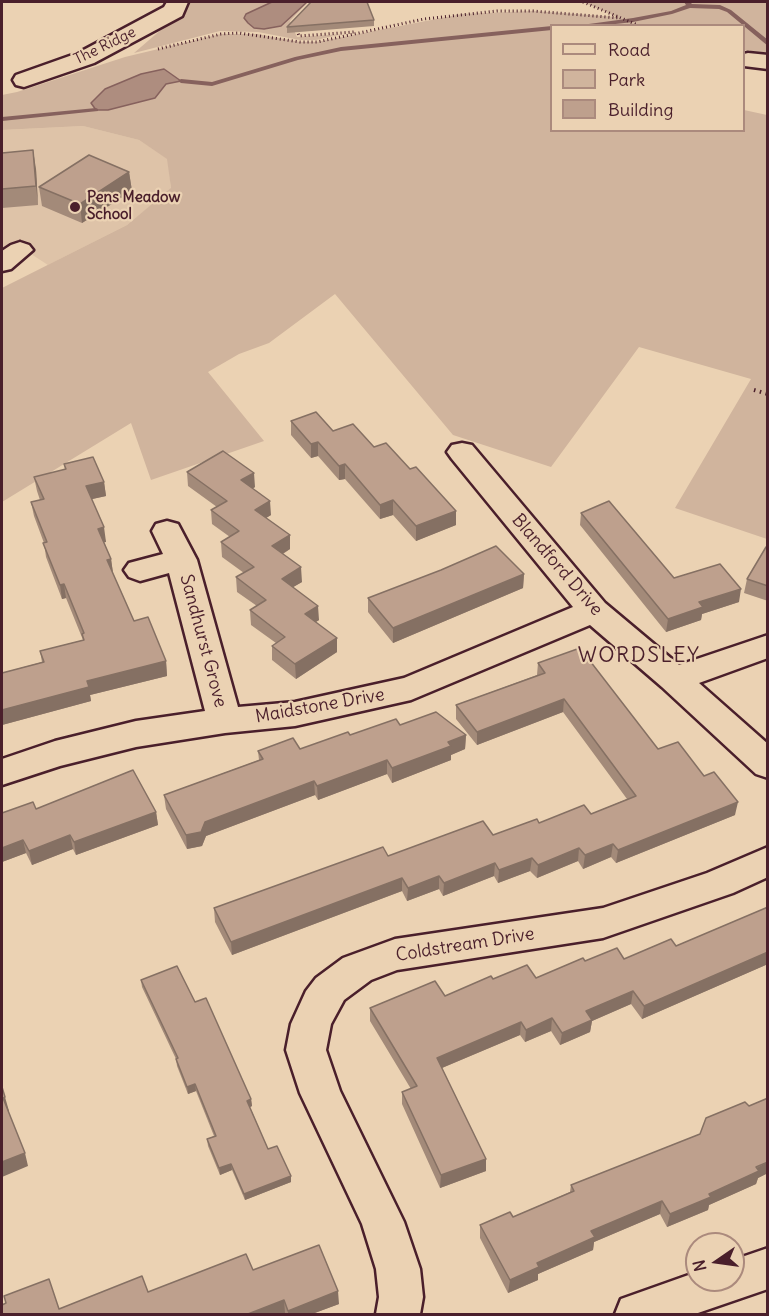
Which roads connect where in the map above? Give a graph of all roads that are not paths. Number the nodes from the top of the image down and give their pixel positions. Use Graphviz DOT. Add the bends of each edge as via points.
graph roads {
  1 [pos="177,2"];
  2 [pos="24,80"];
  3 [pos="462,452"];
  4 [pos="167,531"];
  5 [pos="181,560"];
  6 [pos="140,570"];
  7 [pos="594,611"];
  8 [pos="761,642"];
  9 [pos="674,679"];
  10 [pos="225,721"];
  11 [pos="768,765"];
  12 [pos="2,772"];
  13 [pos="768,861"];
  14 [pos="768,1268"];
  15 [pos="398,1314"];
  16 [pos="637,1314"];
  1 -- 2 [label="street, The Ridge" via="174,11 86,58"];
  3 -- 7 [label="street, Blandford Drive"];
  4 -- 5 [label="street, Sandhurst Grove"];
  5 -- 6 [label="street, Sandhurst Grove"];
  5 -- 10 [label="street, Sandhurst Grove"];
  7 -- 9 [label="street, Blandford Drive"];
  7 -- 10 [label="street, Maidstone Drive" via="411,688 295,714"];
  8 -- 9 [label="street"];
  9 -- 11 [label="street, Blandford Drive"];
  10 -- 12 [label="street, Maidstone Drive" via="136,734"];
  13 -- 15 [label="street, Coldstream Drive" via="720,883 603,922 395,955 357,969 330,989 311,1024 306,1050 320,1093 383,1222 398,1269"];
  14 -- 16 [label="street"];
}
